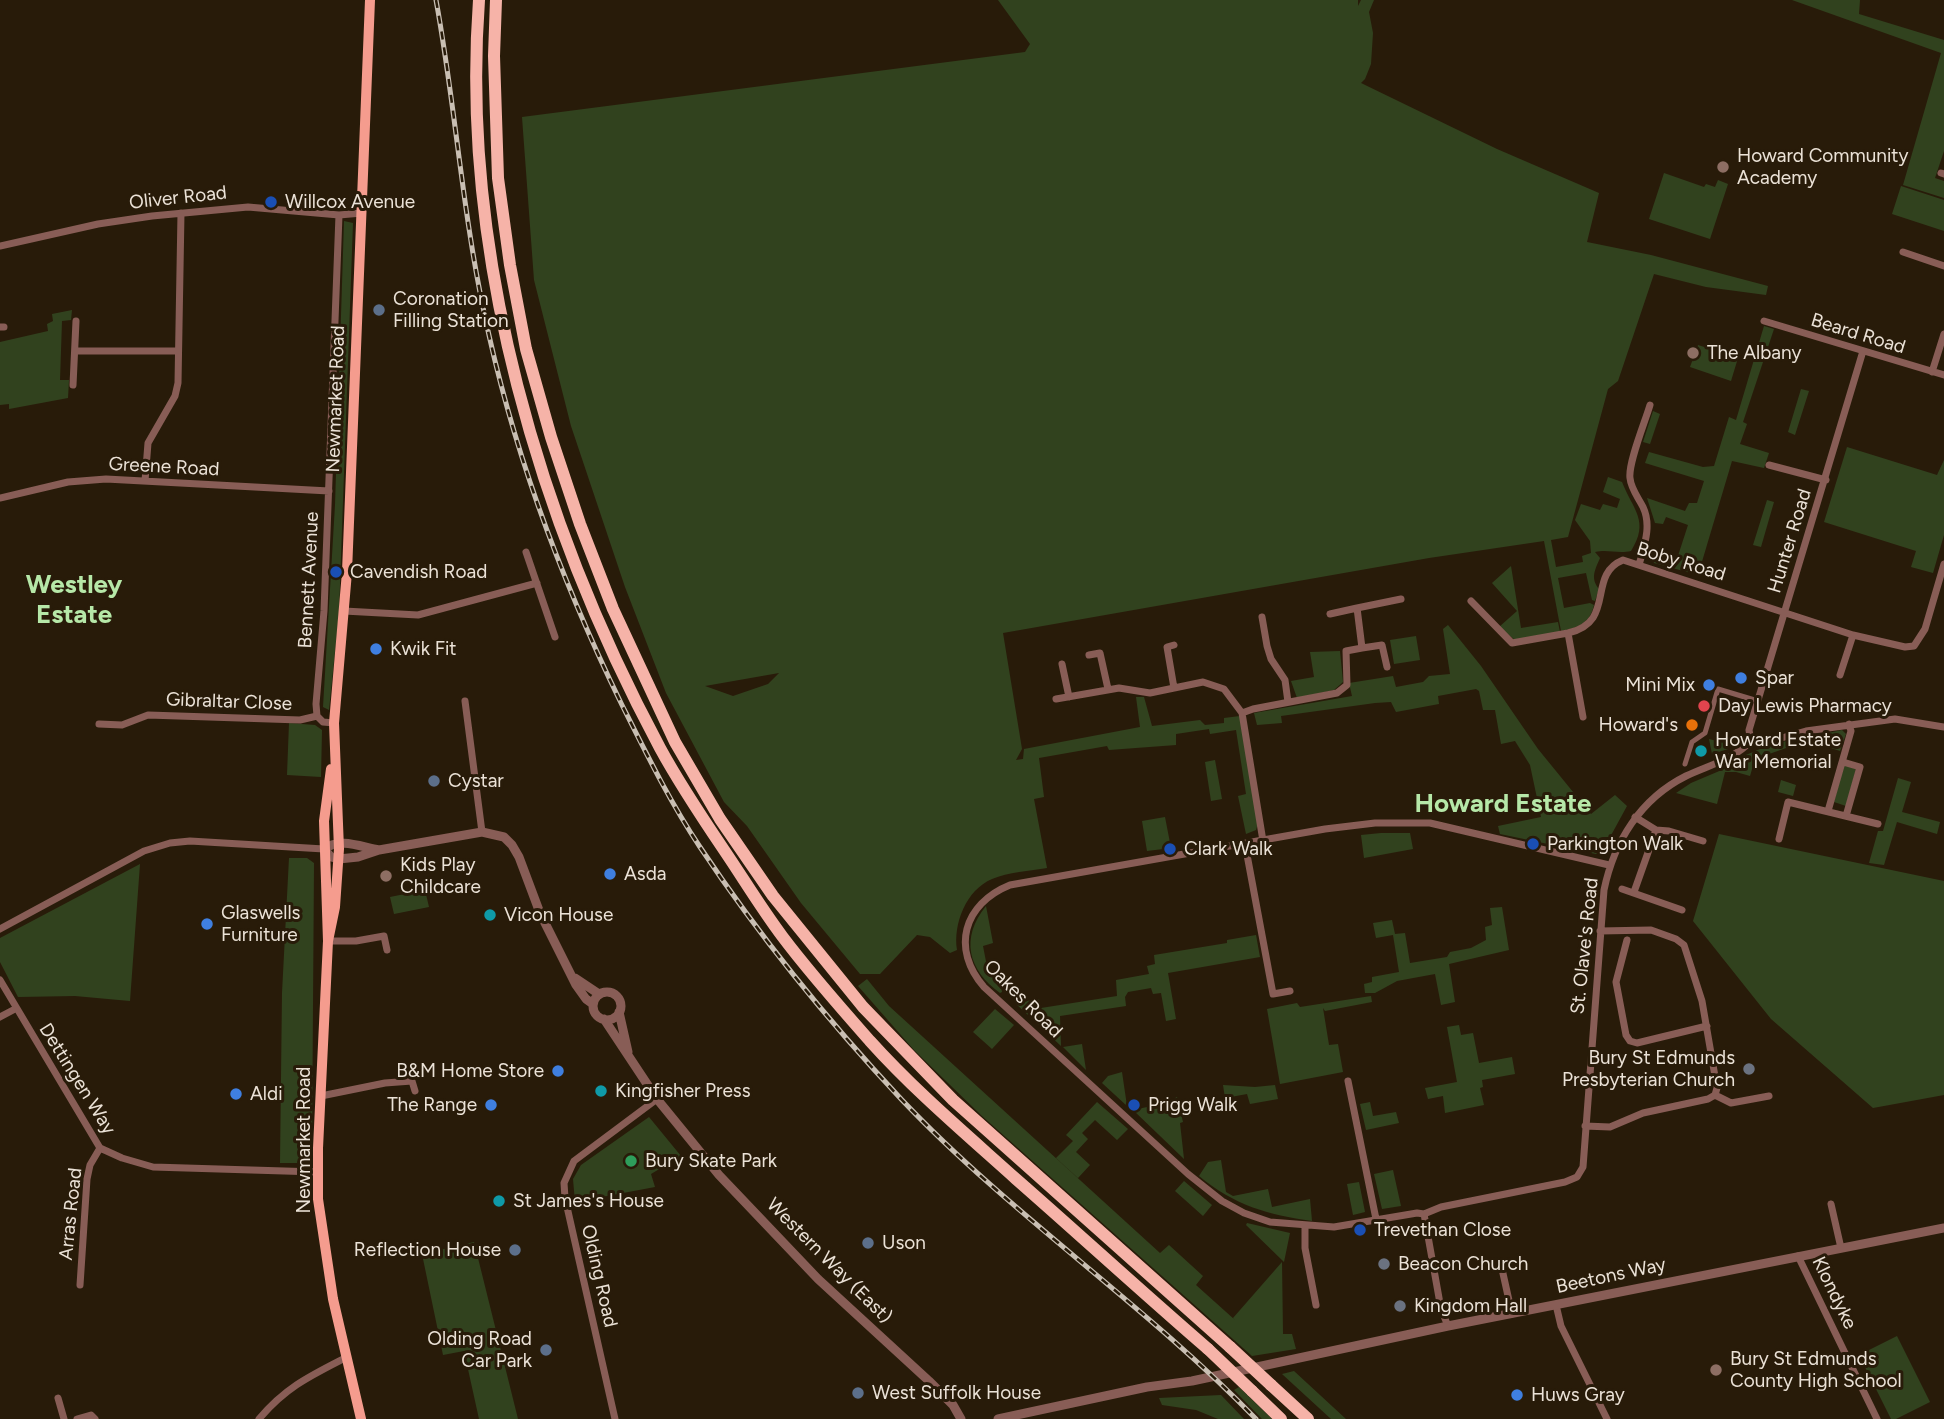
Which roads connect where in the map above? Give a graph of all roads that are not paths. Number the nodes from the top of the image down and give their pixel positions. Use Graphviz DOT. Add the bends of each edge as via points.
graph roads {
  1 [pos="370,0"];
  2 [pos="479,0"];
  3 [pos="496,0"];
  4 [pos="181,213"];
  5 [pos="362,213"];
  6 [pos="339,215"];
  7 [pos="0,246"];
  8 [pos="1903,252"];
  9 [pos="1944,266"];
  10 [pos="76,320"];
  11 [pos="1764,321"];
  12 [pos="1944,334"];
  13 [pos="75,351"];
  14 [pos="178,351"];
  15 [pos="1863,351"];
  16 [pos="1932,372"];
  17 [pos="1944,375"];
  18 [pos="73,385"];
  19 [pos="1650,405"];
  20 [pos="1769,465"];
  21 [pos="1826,480"];
  22 [pos="145,481"];
  23 [pos="329,491"];
  24 [pos="0,498"];
  25 [pos="526,552"];
  26 [pos="1944,564"];
  27 [pos="1639,565"];
  28 [pos="537,583"];
  29 [pos="1401,599"];
  30 [pos="1471,601"];
  31 [pos="1357,608"];
  32 [pos="344,611"];
  33 [pos="1785,612"];
  34 [pos="1330,614"];
  35 [pos="1262,617"];
  36 [pos="1568,633"];
  37 [pos="1853,635"];
  38 [pos="555,637"];
  39 [pos="1174,645"];
  40 [pos="1362,648"];
  41 [pos="1089,655"];
  42 [pos="1062,664"];
  43 [pos="1387,667"];
  44 [pos="1840,674"];
  45 [pos="1174,688"];
  46 [pos="1108,689"];
  47 [pos="1069,696"];
  48 [pos="1056,699"];
  49 [pos="465,701"];
  50 [pos="1758,701"];
  51 [pos="1289,702"];
  52 [pos="1242,713"];
  53 [pos="317,716"];
  54 [pos="1583,717"];
  55 [pos="334,723"];
  56 [pos="99,724"];
  57 [pos="1849,724"];
  58 [pos="1944,727"];
  59 [pos="1751,741"];
  60 [pos="334,742"];
  61 [pos="1843,762"];
  62 [pos="1685,764"];
  63 [pos="1828,811"];
  64 [pos="1846,816"];
  65 [pos="1635,817"];
  66 [pos="1878,824"];
  67 [pos="1656,830"];
  68 [pos="482,832"];
  69 [pos="1779,839"];
  70 [pos="1263,841"];
  71 [pos="1703,841"];
  72 [pos="339,842"];
  73 [pos="1245,844"];
  74 [pos="324,849"];
  75 [pos="379,850"];
  76 [pos="339,859"];
  77 [pos="1609,865"];
  78 [pos="1622,889"];
  79 [pos="1633,892"];
  80 [pos="1682,910"];
  81 [pos="0,929"];
  82 [pos="1600,931"];
  83 [pos="1627,940"];
  84 [pos="328,941"];
  85 [pos="387,950"];
  86 [pos="574,977"];
  87 [pos="0,980"];
  88 [pos="1290,991"];
  89 [pos="599,994"];
  90 [pos="1620,1003"];
  91 [pos="593,1004"];
  92 [pos="1610,1005"];
  93 [pos="15,1009"];
  94 [pos="619,1012"];
  95 [pos="0,1017"];
  96 [pos="604,1020"];
  97 [pos="1707,1026"];
  98 [pos="628,1054"];
  99 [pos="1348,1081"];
  100 [pos="415,1091"];
  101 [pos="1715,1095"];
  102 [pos="321,1096"];
  103 [pos="1769,1096"];
  104 [pos="657,1099"];
  105 [pos="1586,1126"];
  106 [pos="100,1148"];
  107 [pos="317,1172"];
  108 [pos="1831,1204"];
  109 [pos="1424,1214"];
  110 [pos="1376,1219"];
  111 [pos="1305,1225"];
  112 [pos="1944,1228"];
  113 [pos="1841,1248"];
  114 [pos="1798,1256"];
  115 [pos="1502,1269"];
  116 [pos="80,1285"];
  117 [pos="1316,1305"];
  118 [pos="1556,1305"];
  119 [pos="1512,1314"];
  120 [pos="1448,1326"];
  121 [pos="347,1357"];
  122 [pos="58,1398"];
  123 [pos="64,1419"];
  124 [pos="77,1419"];
  125 [pos="94,1419"];
  126 [pos="259,1419"];
  127 [pos="360,1419"];
  128 [pos="615,1419"];
  129 [pos="961,1419"];
  130 [pos="998,1419"];
  131 [pos="1281,1419"];
  132 [pos="1308,1419"];
  133 [pos="1607,1419"];
  134 [pos="1877,1419"];
  1 -- 5 [label="main road, Newmarket Road"];
  2 -- 131 [label="highway, bridge" via="475,85 482,192 507,339 533,442 566,539 660,748 783,937 872,1044 946,1117"];
  3 -- 132 [label="highway, bridge" via="498,178 526,349 580,524 618,621 675,742 773,896 863,1007 953,1100"];
  4 -- 6 [label="street, Oliver Road" via="248,207"];
  4 -- 7 [label="street, Oliver Road" via="98,224"];
  4 -- 14 [label="street"];
  5 -- 6 [label="street, Oliver Road"];
  5 -- 32 [label="main road, Newmarket Road"];
  6 -- 23 [label="street, Bennett Avenue"];
  8 -- 9 [label="street"];
  10 -- 13 [label="street"];
  11 -- 15 [label="street, Beard Road"];
  12 -- 16 [label="street"];
  13 -- 14 [label="street"];
  13 -- 18 [label="street"];
  14 -- 22 [label="street" via="175,396 148,443"];
  15 -- 16 [label="street, Beard Road"];
  15 -- 21 [label="street, Hunter Road"];
  16 -- 17 [label="street, Beard Road"];
  19 -- 27 [label="street" via="1629,474 1647,522"];
  20 -- 21 [label="street"];
  21 -- 33 [label="street, Hunter Road"];
  22 -- 23 [label="street, Greene Road"];
  22 -- 24 [label="street, Greene Road" via="68,482"];
  23 -- 53 [label="street, Bennett Avenue"];
  25 -- 28 [label="street"];
  26 -- 37 [label="street, Boby Road" via="1925,629 1913,646"];
  27 -- 33 [label="street, Boby Road"];
  27 -- 36 [label="street, Boby Road" via="1623,560 1608,570 1594,619 1587,627"];
  28 -- 32 [label="street" via="418,615"];
  28 -- 38 [label="street"];
  29 -- 31 [label="street"];
  30 -- 36 [label="street, Boby Road" via="1512,643"];
  31 -- 34 [label="street"];
  31 -- 40 [label="street"];
  32 -- 55 [label="main road, Newmarket Road"];
  33 -- 37 [label="street, Boby Road"];
  33 -- 50 [label="street, Hunter Road"];
  35 -- 51 [label="street" via="1271,659 1285,680"];
  36 -- 54 [label="street"];
  37 -- 44 [label="street"];
  39 -- 45 [label="street" via="1167,648"];
  40 -- 43 [label="street" via="1382,645"];
  40 -- 51 [label="street" via="1346,651 1347,685 1337,694"];
  41 -- 46 [label="street" via="1100,653"];
  42 -- 47 [label="street"];
  45 -- 46 [label="street" via="1150,692"];
  45 -- 52 [label="street" via="1203,682 1217,685 1230,694"];
  46 -- 47 [label="street"];
  47 -- 48 [label="street"];
  49 -- 68 [label="street"];
  50 -- 59 [label="street, Hunter Road" via="1749,730"];
  50 -- 62 [label="street" via="1718,690 1704,733 1692,742"];
  51 -- 52 [label="street"];
  52 -- 70 [label="street"];
  53 -- 55 [label="street"];
  53 -- 56 [label="street, Gibraltar Close" via="300,720 148,715 122,725"];
  55 -- 60 [label="main road, Newmarket Road"];
  57 -- 58 [label="street, St. Olave's Road" via="1903,719"];
  57 -- 59 [label="street, St. Olave's Road" via="1764,743"];
  57 -- 61 [label="street"];
  59 -- 65 [label="street, St. Olave's Road" via="1739,754 1684,777"];
  60 -- 72 [label="main road, Newmarket Road"];
  60 -- 74 [label="main road, Newmarket Road"];
  61 -- 63 [label="street"];
  61 -- 64 [label="street" via="1860,768"];
  63 -- 64 [label="street"];
  63 -- 69 [label="street" via="1788,802"];
  64 -- 66 [label="street"];
  65 -- 67 [label="street"];
  65 -- 77 [label="street, St. Olave's Road"];
  67 -- 71 [label="street"];
  67 -- 79 [label="street"];
  68 -- 75 [label="street"];
  68 -- 86 [label="street" via="504,837 512,845 540,913"];
  70 -- 73 [label="street, Oakes Road"];
  70 -- 77 [label="street, Oakes Road" via="1376,823 1430,823"];
  72 -- 74 [label="street"];
  72 -- 75 [label="street"];
  72 -- 76 [label="main road, Newmarket Road"];
  73 -- 88 [label="street" via="1273,994"];
  73 -- 111 [label="street, Oakes Road" via="1010,885 972,913 966,952 971,973 984,987 1206,1189 1255,1217"];
  74 -- 76 [label="street"];
  74 -- 81 [label="street" via="170,843 133,857"];
  74 -- 84 [label="main road, Newmarket Road"];
  75 -- 76 [label="street"];
  76 -- 84 [label="main road, Newmarket Road"];
  77 -- 82 [label="street, St. Olave's Road"];
  78 -- 79 [label="street"];
  79 -- 80 [label="street"];
  82 -- 97 [label="street" via="1651,930 1682,943"];
  82 -- 105 [label="street, St. Olave's Road"];
  83 -- 90 [label="street" via="1616,982"];
  84 -- 85 [label="street" via="384,936"];
  84 -- 102 [label="main road, Newmarket Road"];
  86 -- 89 [label="street"];
  86 -- 91 [label="street"];
  87 -- 93 [label="street, Dettingen Way"];
  89 -- 91 [label="street"];
  89 -- 94 [label="street" via="617,995"];
  90 -- 92 [label="street"];
  90 -- 97 [label="street" via="1626,1035 1637,1043"];
  91 -- 96 [label="street" via="596,1015"];
  93 -- 95 [label="street"];
  93 -- 106 [label="street, Dettingen Way"];
  94 -- 96 [label="street"];
  94 -- 98 [label="street, Western Way (East)"];
  96 -- 98 [label="street, Western Way (East)"];
  97 -- 101 [label="street"];
  98 -- 104 [label="street, Western Way (East)"];
  99 -- 110 [label="street"];
  100 -- 102 [label="street" via="412,1081"];
  101 -- 103 [label="street" via="1731,1103"];
  101 -- 105 [label="street" via="1643,1113 1610,1127"];
  102 -- 107 [label="main road, Newmarket Road"];
  104 -- 128 [label="street, Olding Road" via="574,1161 565,1183"];
  104 -- 129 [label="street, Western Way (East)" via="765,1224 832,1293 929,1381"];
  105 -- 109 [label="street, St. Olave's Road" via="1583,1167 1572,1180"];
  106 -- 107 [label="street, Dettingen Way" via="153,1167"];
  106 -- 116 [label="street, Arras Road" via="87,1179"];
  107 -- 121 [label="main road, Newmarket Road" via="326,1259"];
  108 -- 113 [label="street"];
  109 -- 110 [label="street, Oakes Road"];
  109 -- 120 [label="street"];
  110 -- 111 [label="street, Oakes Road" via="1334,1227"];
  111 -- 117 [label="street"];
  112 -- 113 [label="street, Beetons Way"];
  113 -- 114 [label="street, Beetons Way"];
  114 -- 118 [label="street, Beetons Way"];
  114 -- 134 [label="street, Klondyke"];
  115 -- 119 [label="street"];
  118 -- 119 [label="street, Beetons Way"];
  118 -- 133 [label="street" via="1561,1326"];
  119 -- 120 [label="street, Beetons Way"];
  120 -- 130 [label="street, Beetons Way"];
  121 -- 126 [label="street" via="276,1398"];
  121 -- 127 [label="main road, Newmarket Road"];
  122 -- 123 [label="street"];
  124 -- 125 [label="street" via="91,1415"];
}
